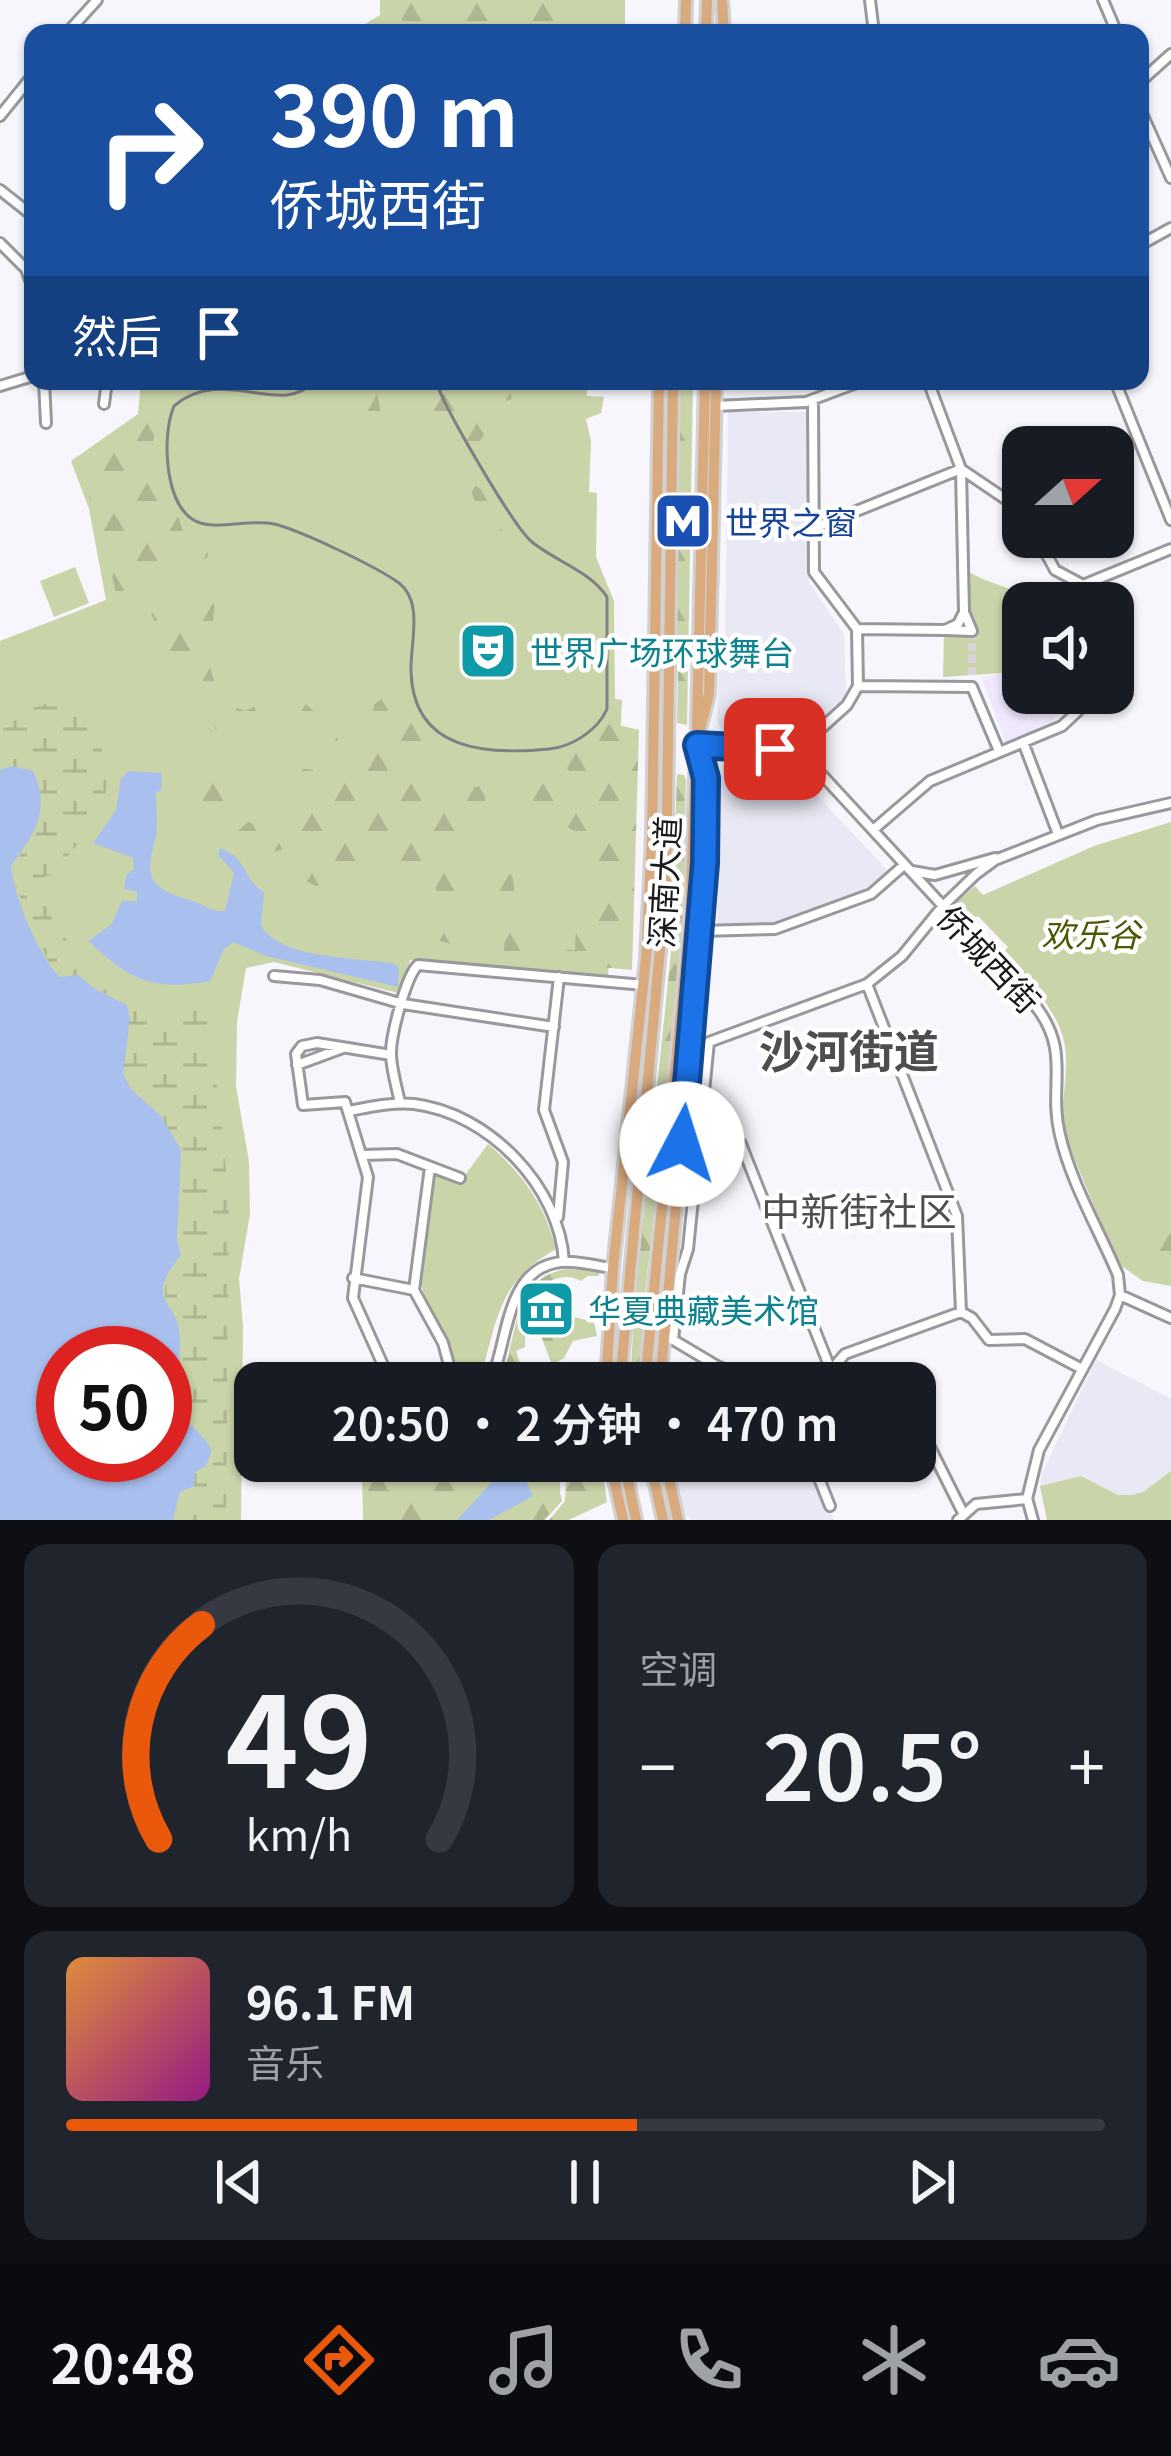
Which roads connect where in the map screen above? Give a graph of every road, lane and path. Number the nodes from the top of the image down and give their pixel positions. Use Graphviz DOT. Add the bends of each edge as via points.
graph roads {
  1 [pos="97,0"];
  2 [pos="75,24"];
  3 [pos="24,85"];
  4 [pos="0,116"];
  5 [pos="1149,129"];
  6 [pos="1171,178"];
  7 [pos="0,190"];
  8 [pos="24,209"];
  9 [pos="0,243"];
  10 [pos="24,269"];
  11 [pos="44,390"];
  12 [pos="106,390"];
  13 [pos="659,390"];
  14 [pos="673,390"];
  15 [pos="704,390"];
  16 [pos="716,390"];
  17 [pos="839,390"];
  18 [pos="931,390"];
  19 [pos="1119,390"];
  20 [pos="813,400"];
  21 [pos="104,404"];
  22 [pos="715,407"];
  23 [pos="46,423"];
  24 [pos="673,428"];
  25 [pos="703,470"];
  26 [pos="962,470"];
  27 [pos="658,495"];
  28 [pos="1002,497"];
  29 [pos="1171,520"];
  30 [pos="702,523"];
  31 [pos="814,527"];
  32 [pos="1171,549"];
  33 [pos="1048,558"];
  34 [pos="1077,582"];
  35 [pos="1090,582"];
  36 [pos="710,592"];
  37 [pos="857,629"];
  38 [pos="858,686"];
  39 [pos="1077,714"];
  40 [pos="655,732"];
  41 [pos="1023,742"];
  42 [pos="697,745"];
  43 [pos="795,752"];
  44 [pos="1000,752"];
  45 [pos="668,768"];
  46 [pos="1171,802"];
  47 [pos="873,830"];
  48 [pos="1058,834"];
  49 [pos="1003,857"];
  50 [pos="908,868"];
  51 [pos="666,884"];
  52 [pos="704,890"];
  53 [pos="942,907"];
  54 [pos="701,932"];
  55 [pos="688,943"];
  56 [pos="646,959"];
  57 [pos="274,976"];
  58 [pos="559,977"];
  59 [pos="867,984"];
  60 [pos="644,985"];
  61 [pos="403,1004"];
  62 [pos="554,1027"];
  63 [pos="637,1043"];
  64 [pos="345,1048"];
  65 [pos="391,1055"];
  66 [pos="297,1065"];
  67 [pos="646,1097"];
  68 [pos="400,1103"];
  69 [pos="349,1112"];
  70 [pos="700,1129"];
  71 [pos="642,1142"];
  72 [pos="712,1149"];
  73 [pos="666,1150"];
  74 [pos="363,1155"];
  75 [pos="697,1162"];
  76 [pos="430,1167"];
  77 [pos="664,1173"];
  78 [pos="460,1178"];
  79 [pos="639,1179"];
  80 [pos="558,1223"];
  81 [pos="616,1234"];
  82 [pos="656,1255"];
  83 [pos="565,1262"];
  84 [pos="613,1268"];
  85 [pos="353,1278"];
  86 [pos="414,1290"];
  87 [pos="1120,1294"];
  88 [pos="665,1301"];
  89 [pos="961,1312"];
  90 [pos="1171,1318"];
  91 [pos="668,1337"];
  92 [pos="382,1362"];
  93 [pos="448,1362"];
  94 [pos="497,1362"];
  95 [pos="607,1362"];
  96 [pos="622,1362"];
  97 [pos="647,1362"];
  98 [pos="664,1362"];
  99 [pos="710,1362"];
  100 [pos="828,1362"];
  101 [pos="838,1362"];
  102 [pos="1082,1370"];
  103 [pos="936,1462"];
  104 [pos="614,1482"];
  105 [pos="624,1482"];
  106 [pos="655,1482"];
  107 [pos="669,1482"];
  108 [pos="820,1482"];
  109 [pos="1027,1499"];
  110 [pos="830,1506"];
  111 [pos="961,1517"];
  112 [pos="623,1520"];
  113 [pos="636,1520"];
  114 [pos="663,1520"];
  115 [pos="677,1520"];
  116 [pos="1033,1520"];
  1 -- 2 [label="street"];
  3 -- 4 [label="street"];
  5 -- 6 [label="street"];
  7 -- 8 [label="street"];
  9 -- 10 [label="street"];
  11 -- 23 [label="street"];
  12 -- 21 [label="street"];
  13 -- 27 [label="main road"];
  14 -- 24 [label="main road, 深南大道"];
  15 -- 25 [label="main road, 深南大道"];
  16 -- 22 [label="main road"];
  17 -- 20 [label="street"];
  18 -- 26 [label="street"];
  19 -- 29 [label="street"];
  20 -- 22 [label="street"];
  20 -- 31 [label="street"];
  22 -- 25 [label="main road"];
  22 -- 36 [label="main road"];
  24 -- 27 [label="main road"];
  24 -- 45 [label="main road, 深南大道"];
  25 -- 30 [label="main road, 深南大道"];
  26 -- 28 [label="street"];
  26 -- 31 [label="street"];
  26 -- 37 [label="street" via="958,624"];
  27 -- 40 [label="main road"];
  30 -- 36 [label="main road"];
  30 -- 42 [label="main road, 深南大道"];
  31 -- 37 [label="street" via="815,576"];
  32 -- 35 [label="street"];
  33 -- 34 [label="street"];
  36 -- 42 [label="main road" via="709,694"];
  37 -- 38 [label="street"];
  38 -- 43 [label="street"];
  38 -- 44 [label="street" via="972,683"];
  39 -- 41 [label="street"];
  40 -- 45 [label="main road"];
  40 -- 56 [label="main road"];
  41 -- 44 [label="street"];
  41 -- 48 [label="street"];
  42 -- 43 [label="street"];
  42 -- 52 [label="main road" via="706,778"];
  42 -- 55 [label="main road, 深南大道"];
  43 -- 47 [label="street, 侨城西街"];
  44 -- 47 [label="street" via="924,785"];
  45 -- 51 [label="main road, 深南大道"];
  46 -- 48 [label="street"];
  47 -- 50 [label="street, 侨城西街"];
  48 -- 49 [label="street"];
  49 -- 50 [label="street" via="934,875"];
  49 -- 53 [label="street"];
  50 -- 53 [label="street, 侨城西街"];
  50 -- 54 [label="street" via="871,893 775,929"];
  51 -- 56 [label="main road"];
  51 -- 67 [label="main road, 深南大道"];
  52 -- 54 [label="main road"];
  52 -- 55 [label="main road"];
  53 -- 59 [label="street"];
  53 -- 87 [label="street, 侨城西街" via="1053,1033 1062,1143"];
  54 -- 88 [label="main road"];
  55 -- 73 [label="main road, 深南大道"];
  56 -- 60 [label="main road"];
  57 -- 61 [label="street"];
  58 -- 60 [label="street"];
  58 -- 61 [label="street" via="423,964 412,970"];
  58 -- 62 [label="street"];
  59 -- 70 [label="street" via="709,1042"];
  59 -- 89 [label="street" via="957,1216"];
  60 -- 63 [label="main road"];
  61 -- 62 [label="street"];
  61 -- 65 [label="street"];
  62 -- 80 [label="street" via="544,1111 563,1162"];
  63 -- 67 [label="main road"];
  63 -- 81 [label="main road"];
  64 -- 65 [label="street"];
  64 -- 66 [label="street"];
  64 -- 66 [label="street" via="302,1046"];
  65 -- 68 [label="street"];
  66 -- 69 [label="street" via="303,1105 342,1101"];
  67 -- 71 [label="main road, 深南大道"];
  68 -- 69 [label="street"];
  68 -- 80 [label="street" via="453,1115 492,1139 527,1172"];
  69 -- 74 [label="street"];
  70 -- 72 [label="street"];
  70 -- 75 [label="street"];
  71 -- 73 [label="main road" via="652,1156"];
  71 -- 79 [label="main road, 深南大道"];
  72 -- 75 [label="street"];
  72 -- 100 [label="street" via="741,1144"];
  73 -- 77 [label="main road, 深南大道"];
  74 -- 76 [label="street" via="390,1153"];
  74 -- 85 [label="street" via="368,1177"];
  75 -- 91 [label="street"];
  76 -- 78 [label="street"];
  76 -- 86 [label="street"];
  77 -- 79 [label="main road" via="652,1165"];
  77 -- 82 [label="main road, 深南大道"];
  79 -- 81 [label="main road"];
  79 -- 96 [label="main road, 深南大道"];
  80 -- 83 [label="street"];
  81 -- 84 [label="main road"];
  82 -- 88 [label="main road"];
  82 -- 97 [label="main road, 深南大道"];
  83 -- 84 [label="street"];
  83 -- 94 [label="street" via="542,1268 520,1290"];
  84 -- 95 [label="main road"];
  85 -- 86 [label="street"];
  85 -- 92 [label="street" via="353,1298"];
  86 -- 93 [label="street"];
  87 -- 90 [label="street"];
  87 -- 102 [label="street"];
  88 -- 91 [label="main road"];
  89 -- 101 [label="street"];
  89 -- 102 [label="street" via="989,1340 1025,1339"];
  91 -- 98 [label="main road"];
  91 -- 99 [label="street"];
  102 -- 109 [label="street" via="1034,1461"];
  103 -- 111 [label="street"];
  104 -- 112 [label="main road"];
  105 -- 113 [label="main road"];
  106 -- 114 [label="main road"];
  107 -- 115 [label="main road"];
  108 -- 110 [label="street"];
  109 -- 111 [label="street" via="984,1502"];
  109 -- 116 [label="street"];
}
